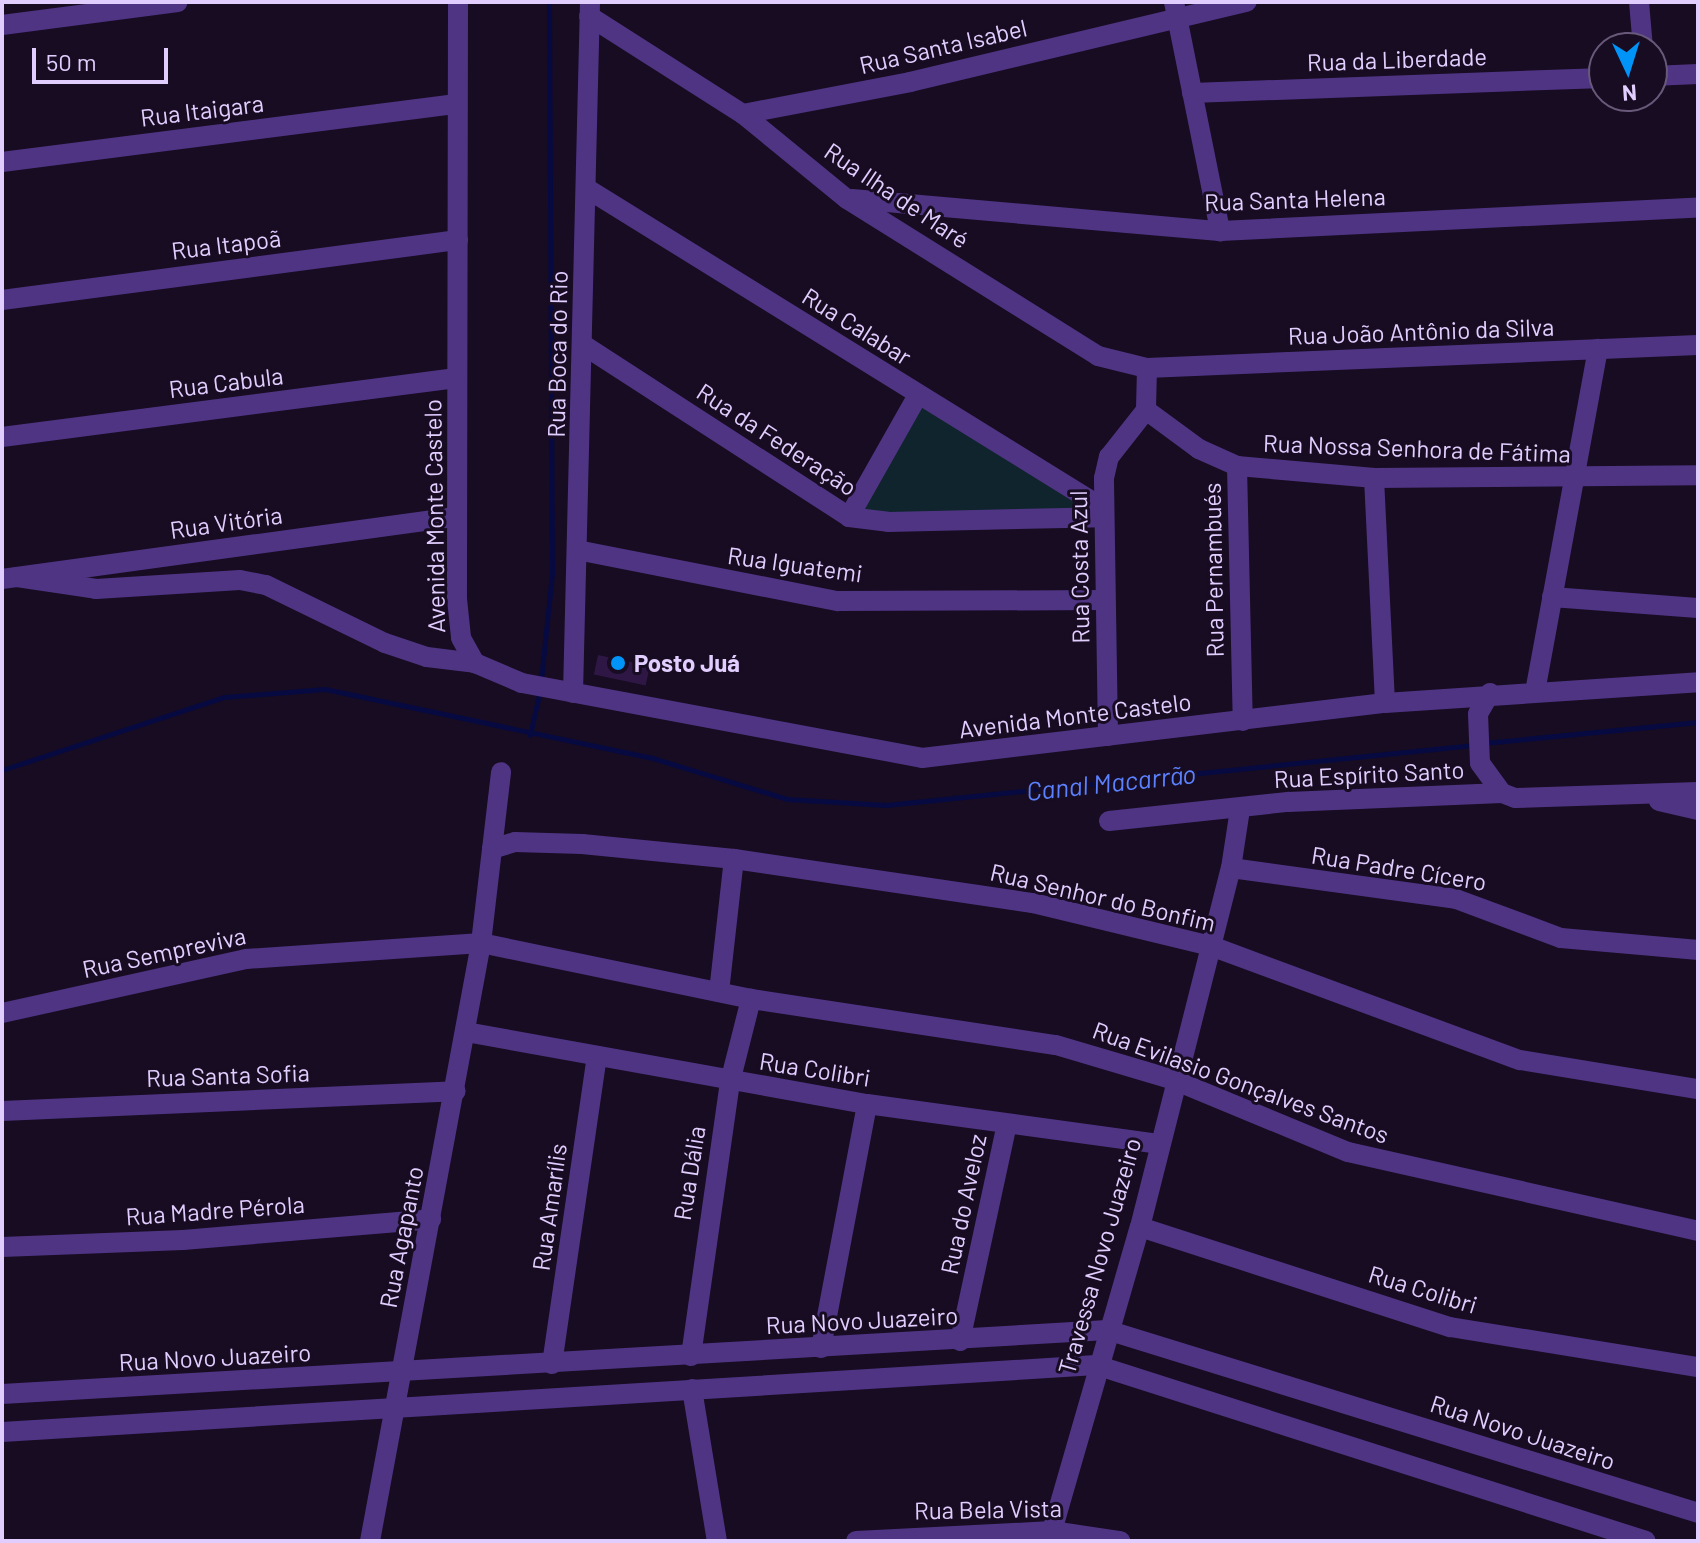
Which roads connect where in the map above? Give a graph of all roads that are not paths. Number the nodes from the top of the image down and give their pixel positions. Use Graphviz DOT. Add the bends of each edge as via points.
graph roads {
  1 [pos="178,2"];
  2 [pos="458,2"];
  3 [pos="1247,2"];
  4 [pos="1639,2"];
  5 [pos="590,9"];
  6 [pos="1176,10"];
  7 [pos="2,25"];
  8 [pos="1642,32"];
  9 [pos="1698,74"];
  10 [pos="1668,75"];
  11 [pos="1588,79"];
  12 [pos="1192,93"];
  13 [pos="456,104"];
  14 [pos="743,114"];
  15 [pos="2,162"];
  16 [pos="586,188"];
  17 [pos="847,199"];
  18 [pos="1698,208"];
  19 [pos="1220,231"];
  20 [pos="458,240"];
  21 [pos="2,300"];
  22 [pos="1698,345"];
  23 [pos="585,346"];
  24 [pos="1598,349"];
  25 [pos="1147,368"];
  26 [pos="456,378"];
  27 [pos="918,395"];
  28 [pos="1146,410"];
  29 [pos="2,437"];
  30 [pos="1237,466"];
  31 [pos="1698,475"];
  32 [pos="1374,478"];
  33 [pos="1574,480"];
  34 [pos="1102,512"];
  35 [pos="457,517"];
  36 [pos="849,517"];
  37 [pos="577,550"];
  38 [pos="10,578"];
  39 [pos="1552,597"];
  40 [pos="1104,600"];
  41 [pos="1698,608"];
  42 [pos="475,663"];
  43 [pos="1698,682"];
  44 [pos="563,691"];
  45 [pos="1535,692"];
  46 [pos="1490,693"];
  47 [pos="1445,698"];
  48 [pos="1385,703"];
  49 [pos="1243,721"];
  50 [pos="1478,725"];
  51 [pos="1108,736"];
  52 [pos="501,772"];
  53 [pos="1698,792"];
  54 [pos="1502,793"];
  55 [pos="1611,794"];
  56 [pos="1240,809"];
  57 [pos="1698,810"];
  58 [pos="1109,821"];
  59 [pos="492,849"];
  60 [pos="734,859"];
  61 [pos="1231,868"];
  62 [pos="481,943"];
  63 [pos="1211,946"];
  64 [pos="1698,950"];
  65 [pos="719,992"];
  66 [pos="751,999"];
  67 [pos="2,1013"];
  68 [pos="466,1032"];
  69 [pos="597,1056"];
  70 [pos="1174,1080"];
  71 [pos="730,1082"];
  72 [pos="1698,1089"];
  73 [pos="456,1091"];
  74 [pos="867,1104"];
  75 [pos="2,1111"];
  76 [pos="1007,1124"];
  77 [pos="1158,1144"];
  78 [pos="431,1219"];
  79 [pos="1140,1227"];
  80 [pos="1698,1231"];
  81 [pos="2,1247"];
  82 [pos="1107,1330"];
  83 [pos="960,1341"];
  84 [pos="821,1348"];
  85 [pos="691,1356"];
  86 [pos="552,1364"];
  87 [pos="1096,1365"];
  88 [pos="1698,1367"];
  89 [pos="401,1374"];
  90 [pos="692,1389"];
  91 [pos="2,1394"];
  92 [pos="392,1411"];
  93 [pos="2,1432"];
  94 [pos="1698,1513"];
  95 [pos="1052,1531"];
  96 [pos="370,1541"];
  97 [pos="717,1541"];
  98 [pos="856,1541"];
  99 [pos="1120,1541"];
  100 [pos="1646,1541"];
  1 -- 7 [label="street"];
  2 -- 13 [label="street, Avenida Monte Castelo"];
  3 -- 6 [label="street, Rua Santa Isabel"];
  4 -- 8 [label="street"];
  5 -- 14 [label="street, Rua Ilha de Maré"];
  5 -- 16 [label="street, Rua Boca do Rio"];
  6 -- 12 [label="street"];
  6 -- 14 [label="street, Rua Santa Isabel" via="910,82"];
  9 -- 10 [label="street"];
  11 -- 12 [label="street, Rua da Liberdade"];
  12 -- 19 [label="street"];
  13 -- 15 [label="street, Rua Itaigara"];
  13 -- 20 [label="street, Avenida Monte Castelo"];
  14 -- 17 [label="street, Rua Ilha de Maré"];
  16 -- 23 [label="street, Rua Boca do Rio"];
  16 -- 27 [label="street, Rua Calabar"];
  17 -- 19 [label="street, Rua Santa Helena"];
  17 -- 25 [label="street, Rua Ilha de Maré" via="1098,356"];
  18 -- 19 [label="street, Rua Santa Helena"];
  20 -- 21 [label="street, Rua Itapoã"];
  20 -- 26 [label="street, Avenida Monte Castelo"];
  22 -- 24 [label="street, Rua João Antônio da Silva"];
  23 -- 36 [label="street, Rua da Federação"];
  23 -- 37 [label="street, Rua Boca do Rio"];
  24 -- 25 [label="street, Rua João Antônio da Silva"];
  24 -- 33 [label="street"];
  25 -- 28 [label="street"];
  26 -- 29 [label="street, Rua Cabula"];
  26 -- 35 [label="street, Avenida Monte Castelo"];
  27 -- 34 [label="street, Rua Calabar"];
  27 -- 36 [label="street"];
  28 -- 30 [label="street, Rua Nossa Senhora de Fátima" via="1199,449"];
  28 -- 34 [label="street, Rua Costa Azul" via="1109,457"];
  30 -- 32 [label="street, Rua Nossa Senhora de Fátima"];
  30 -- 49 [label="street, Rua Pernambués"];
  31 -- 33 [label="street, Rua Nossa Senhora de Fátima"];
  32 -- 33 [label="street, Rua Nossa Senhora de Fátima"];
  32 -- 48 [label="street"];
  33 -- 39 [label="street"];
  34 -- 36 [label="street, Rua da Federação" via="888,522"];
  34 -- 40 [label="street, Rua Costa Azul"];
  35 -- 38 [label="street, Rua Vitória"];
  35 -- 42 [label="street, Avenida Monte Castelo" via="461,638"];
  37 -- 40 [label="street, Rua Iguatemi" via="838,601"];
  37 -- 44 [label="street, Rua Boca do Rio"];
  38 -- 42 [label="street" via="96,589 240,580 266,585 385,643 427,657"];
  39 -- 41 [label="street"];
  39 -- 45 [label="street"];
  40 -- 51 [label="street, Rua Costa Azul"];
  42 -- 44 [label="street, Avenida Monte Castelo" via="527,684"];
  43 -- 45 [label="street, Avenida Monte Castelo"];
  44 -- 51 [label="street, Avenida Monte Castelo" via="922,758"];
  45 -- 46 [label="street, Avenida Monte Castelo"];
  46 -- 47 [label="street, Avenida Monte Castelo"];
  46 -- 50 [label="street" via="1481,704"];
  47 -- 48 [label="street, Avenida Monte Castelo"];
  47 -- 50 [label="street" via="1468,707"];
  48 -- 49 [label="street, Avenida Monte Castelo"];
  49 -- 51 [label="street, Avenida Monte Castelo"];
  50 -- 54 [label="street" via="1480,763"];
  52 -- 59 [label="street, Rua Agapanto"];
  53 -- 55 [label="street"];
  54 -- 55 [label="street, Rua Espírito Santo" via="1515,798"];
  54 -- 56 [label="street, Rua Espírito Santo"];
  55 -- 57 [label="street"];
  56 -- 58 [label="street"];
  56 -- 61 [label="street, Travessa Novo Juazeiro"];
  59 -- 60 [label="street, Rua Senhor do Bonfim" via="526,843"];
  59 -- 62 [label="street, Rua Agapanto"];
  60 -- 63 [label="street, Rua Senhor do Bonfim" via="1033,903"];
  60 -- 65 [label="street"];
  61 -- 63 [label="street, Travessa Novo Juazeiro"];
  61 -- 64 [label="street, Rua Padre Cícero" via="1456,899 1561,938"];
  62 -- 65 [label="street, Rua Evilasio Gonçalves Santos"];
  62 -- 67 [label="street, Rua Sempreviva" via="246,959"];
  62 -- 68 [label="street, Rua Agapanto"];
  63 -- 70 [label="street, Travessa Novo Juazeiro"];
  63 -- 72 [label="street, Rua Senhor do Bonfim" via="1520,1060"];
  65 -- 66 [label="street, Rua Evilasio Gonçalves Santos"];
  66 -- 70 [label="street, Rua Evilasio Gonçalves Santos" via="1056,1045"];
  66 -- 71 [label="street, Rua Dália"];
  68 -- 69 [label="street, Rua Colibri"];
  68 -- 73 [label="street, Rua Agapanto"];
  69 -- 71 [label="street, Rua Colibri"];
  69 -- 86 [label="street, Rua Amarílis"];
  70 -- 77 [label="street, Travessa Novo Juazeiro"];
  70 -- 80 [label="street, Rua Evilasio Gonçalves Santos" via="1348,1152"];
  71 -- 74 [label="street, Rua Colibri"];
  71 -- 85 [label="street, Rua Dália"];
  73 -- 75 [label="street, Rua Santa Sofia"];
  73 -- 78 [label="street, Rua Agapanto"];
  74 -- 76 [label="street, Rua Colibri"];
  74 -- 84 [label="street"];
  76 -- 77 [label="street, Rua Colibri"];
  76 -- 83 [label="street, Rua do Aveloz"];
  77 -- 79 [label="street, Travessa Novo Juazeiro"];
  78 -- 81 [label="street, Rua Madre Pérola" via="183,1240"];
  78 -- 89 [label="street, Rua Agapanto"];
  79 -- 82 [label="street, Travessa Novo Juazeiro"];
  79 -- 88 [label="street, Rua Colibri" via="1450,1327"];
  82 -- 83 [label="street, Rua Novo Juazeiro"];
  82 -- 87 [label="street, Travessa Novo Juazeiro"];
  82 -- 94 [label="street, Rua Novo Juazeiro"];
  83 -- 84 [label="street, Rua Novo Juazeiro"];
  84 -- 85 [label="street, Rua Novo Juazeiro"];
  85 -- 86 [label="street, Rua Novo Juazeiro"];
  86 -- 89 [label="street, Rua Novo Juazeiro"];
  87 -- 90 [label="street"];
  87 -- 95 [label="street, Travessa Novo Juazeiro"];
  87 -- 100 [label="street"];
  89 -- 91 [label="street, Rua Novo Juazeiro"];
  89 -- 92 [label="street, Rua Agapanto"];
  90 -- 92 [label="street"];
  90 -- 97 [label="street"];
  92 -- 93 [label="street"];
  92 -- 96 [label="street, Rua Agapanto"];
  95 -- 98 [label="street, Rua Bela Vista"];
  95 -- 99 [label="street, Rua Bela Vista"];
}
